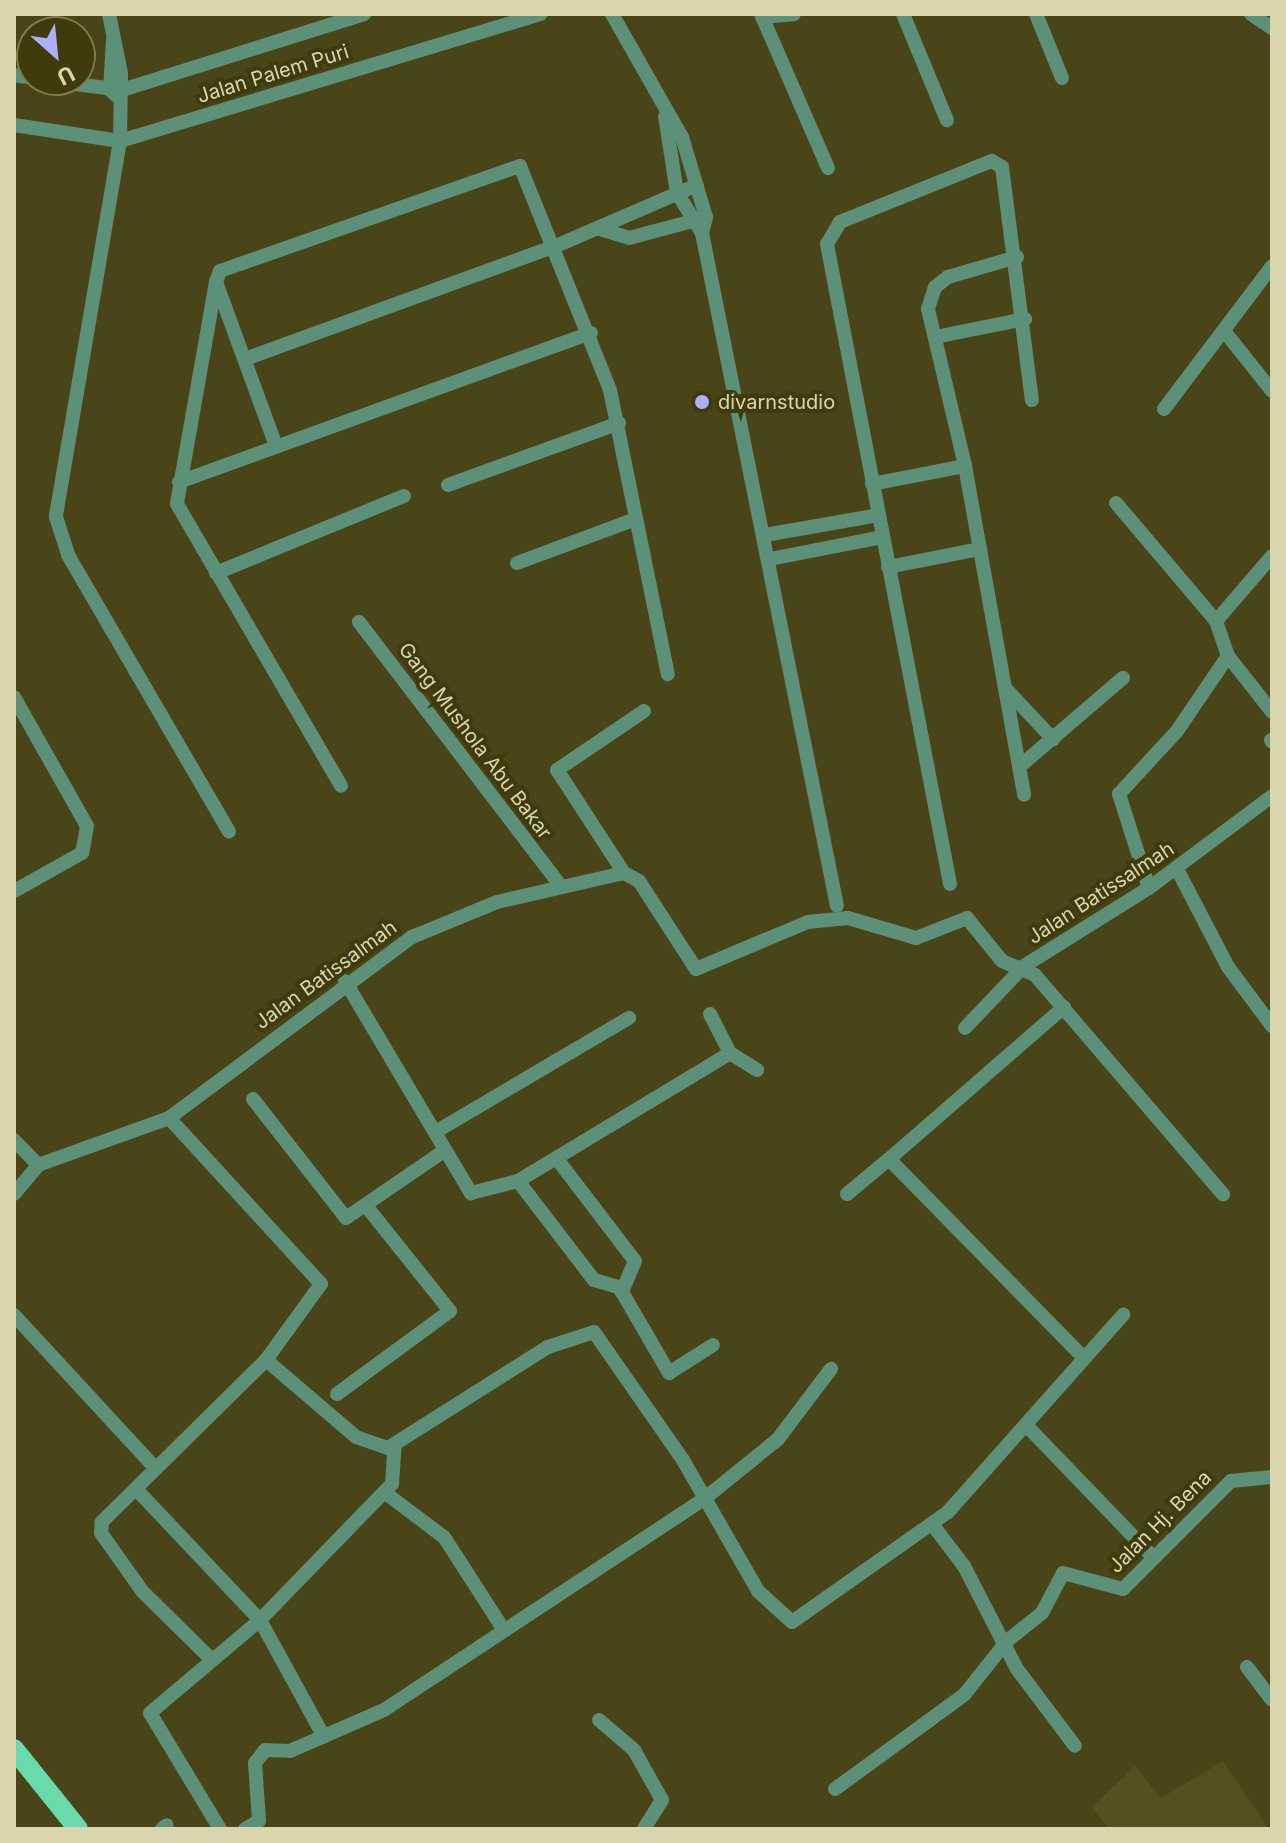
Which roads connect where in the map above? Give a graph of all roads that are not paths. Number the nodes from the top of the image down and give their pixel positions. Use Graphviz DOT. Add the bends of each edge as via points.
graph roads {
  1 [pos="109,14"];
  2 [pos="364,14"];
  3 [pos="540,14"];
  4 [pos="612,14"];
  5 [pos="794,14"];
  6 [pos="903,14"];
  7 [pos="1036,14"];
  8 [pos="1251,14"];
  9 [pos="762,16"];
  10 [pos="1272,28"];
  11 [pos="1062,78"];
  12 [pos="96,90"];
  13 [pos="116,94"];
  14 [pos="665,116"];
  15 [pos="947,120"];
  16 [pos="14,125"];
  17 [pos="119,137"];
  18 [pos="828,168"];
  19 [pos="697,185"];
  20 [pos="677,193"];
  21 [pos="706,217"];
  22 [pos="689,221"];
  23 [pos="600,229"];
  24 [pos="702,233"];
  25 [pos="558,245"];
  26 [pos="1017,257"];
  27 [pos="1272,266"];
  28 [pos="216,282"];
  29 [pos="1025,319"];
  30 [pos="1225,332"];
  31 [pos="591,333"];
  32 [pos="935,337"];
  33 [pos="245,359"];
  34 [pos="1272,391"];
  35 [pos="1032,400"];
  36 [pos="1164,409"];
  37 [pos="619,423"];
  38 [pos="276,446"];
  39 [pos="965,466"];
  40 [pos="179,482"];
  41 [pos="872,484"];
  42 [pos="448,485"];
  43 [pos="404,496"];
  44 [pos="1116,503"];
  45 [pos="878,515"];
  46 [pos="636,519"];
  47 [pos="765,535"];
  48 [pos="882,537"];
  49 [pos="980,549"];
  50 [pos="1272,556"];
  51 [pos="770,559"];
  52 [pos="517,563"];
  53 [pos="888,567"];
  54 [pos="216,573"];
  55 [pos="1216,621"];
  56 [pos="359,622"];
  57 [pos="1228,656"];
  58 [pos="668,674"];
  59 [pos="1123,678"];
  60 [pos="1005,688"];
  61 [pos="14,697"];
  62 [pos="644,711"];
  63 [pos="1272,712"];
  64 [pos="1053,739"];
  65 [pos="1019,767"];
  66 [pos="341,786"];
  67 [pos="1024,795"];
  68 [pos="1272,796"];
  69 [pos="229,832"];
  70 [pos="1177,869"];
  71 [pos="624,873"];
  72 [pos="950,884"];
  73 [pos="560,885"];
  74 [pos="1149,888"];
  75 [pos="14,891"];
  76 [pos="837,906"];
  77 [pos="1024,966"];
  78 [pos="345,981"];
  79 [pos="1064,1007"];
  80 [pos="710,1014"];
  81 [pos="629,1018"];
  82 [pos="1272,1026"];
  83 [pos="965,1028"];
  84 [pos="730,1053"];
  85 [pos="757,1070"];
  86 [pos="253,1099"];
  87 [pos="169,1118"];
  88 [pos="437,1131"];
  89 [pos="14,1140"];
  90 [pos="444,1151"];
  91 [pos="557,1159"];
  92 [pos="889,1159"];
  93 [pos="38,1165"];
  94 [pos="518,1181"];
  95 [pos="14,1194"];
  96 [pos="847,1194"];
  97 [pos="1223,1194"];
  98 [pos="367,1207"];
  99 [pos="622,1288"];
  100 [pos="14,1315"];
  101 [pos="1123,1315"];
  102 [pos="713,1345"];
  103 [pos="1082,1356"];
  104 [pos="266,1360"];
  105 [pos="831,1369"];
  106 [pos="337,1394"];
  107 [pos="1026,1425"];
  108 [pos="395,1445"];
  109 [pos="156,1469"];
  110 [pos="1272,1477"];
  111 [pos="136,1489"];
  112 [pos="384,1492"];
  113 [pos="704,1499"];
  114 [pos="932,1524"];
  115 [pos="1153,1557"];
  116 [pos="260,1620"];
  117 [pos="502,1627"];
  118 [pos="1007,1641"];
  119 [pos="212,1660"];
  120 [pos="1247,1667"];
  121 [pos="1272,1700"];
  122 [pos="599,1720"];
  123 [pos="324,1737"];
  124 [pos="1075,1746"];
  125 [pos="14,1749"];
  126 [pos="835,1789"];
  127 [pos="78,1829"];
  128 [pos="220,1829"];
  129 [pos="245,1829"];
  130 [pos="644,1829"];
  1 -- 13 [label="street"];
  2 -- 13 [label="street, Jalan Palem Puri"];
  3 -- 17 [label="street, Jalan Palem Puri"];
  4 -- 14 [label="street"];
  5 -- 9 [label="street"];
  6 -- 15 [label="street"];
  7 -- 11 [label="street"];
  8 -- 10 [label="street"];
  9 -- 18 [label="street"];
  12 -- 13 [label="street, Jalan Palem Puri"];
  13 -- 17 [label="street"];
  14 -- 19 [label="street" via="682,137"];
  14 -- 20 [label="street"];
  16 -- 17 [label="street, Jalan Palem Puri"];
  17 -- 69 [label="street" via="59,535"];
  19 -- 20 [label="street"];
  19 -- 21 [label="street"];
  20 -- 22 [label="street"];
  20 -- 23 [label="street"];
  21 -- 22 [label="street"];
  21 -- 24 [label="street"];
  22 -- 23 [label="street" via="629,238"];
  22 -- 24 [label="street"];
  23 -- 25 [label="street"];
  24 -- 47 [label="street"];
  25 -- 28 [label="street" via="527,175 514,166 229,262"];
  25 -- 31 [label="street"];
  25 -- 33 [label="street"];
  26 -- 29 [label="street"];
  26 -- 32 [label="street" via="935,287 928,309"];
  26 -- 41 [label="street" via="1008,179 992,161 834,229 827,244"];
  27 -- 30 [label="street"];
  28 -- 33 [label="street"];
  28 -- 40 [label="street"];
  29 -- 32 [label="street"];
  29 -- 35 [label="street"];
  30 -- 34 [label="street"];
  30 -- 36 [label="street"];
  31 -- 37 [label="street"];
  31 -- 38 [label="street"];
  32 -- 39 [label="street"];
  33 -- 38 [label="street"];
  37 -- 42 [label="street"];
  37 -- 46 [label="street"];
  38 -- 40 [label="street"];
  39 -- 41 [label="street"];
  39 -- 49 [label="street"];
  40 -- 54 [label="street" via="181,516"];
  41 -- 45 [label="street"];
  43 -- 54 [label="street"];
  44 -- 55 [label="street"];
  45 -- 47 [label="street"];
  45 -- 48 [label="street"];
  46 -- 52 [label="street"];
  46 -- 58 [label="street"];
  47 -- 51 [label="street"];
  48 -- 51 [label="street"];
  48 -- 53 [label="street"];
  49 -- 53 [label="street"];
  49 -- 60 [label="street"];
  50 -- 55 [label="street"];
  51 -- 76 [label="street"];
  53 -- 72 [label="street"];
  54 -- 66 [label="street"];
  55 -- 57 [label="street"];
  56 -- 73 [label="street, Gang Mushola Abu Bakar"];
  57 -- 63 [label="street"];
  57 -- 74 [label="street" via="1177,731 1119,794"];
  59 -- 64 [label="street"];
  60 -- 64 [label="street"];
  60 -- 65 [label="street"];
  61 -- 75 [label="street" via="87,826 82,853"];
  62 -- 71 [label="street" via="557,770"];
  64 -- 65 [label="street"];
  65 -- 67 [label="street"];
  68 -- 70 [label="street, Jalan Batissalmah"];
  70 -- 74 [label="street, Jalan Batissalmah"];
  70 -- 82 [label="street" via="1228,967"];
  71 -- 73 [label="street, Jalan Batissalmah"];
  71 -- 77 [label="street, Jalan Batissalmah" via="639,881 696,969 808,922 848,918 916,938 959,916 1002,961"];
  73 -- 78 [label="street, Jalan Batissalmah" via="412,937"];
  74 -- 77 [label="street, Jalan Batissalmah"];
  77 -- 79 [label="street"];
  77 -- 83 [label="street"];
  78 -- 87 [label="street, Jalan Batissalmah"];
  78 -- 88 [label="street"];
  79 -- 92 [label="street"];
  79 -- 97 [label="street"];
  80 -- 84 [label="street"];
  81 -- 88 [label="street"];
  84 -- 85 [label="street"];
  84 -- 91 [label="street"];
  86 -- 98 [label="street" via="346,1218"];
  87 -- 93 [label="street, Jalan Batissalmah"];
  87 -- 104 [label="street" via="320,1276 318,1291"];
  88 -- 90 [label="street"];
  89 -- 93 [label="street"];
  90 -- 94 [label="street" via="471,1193"];
  90 -- 98 [label="street"];
  91 -- 94 [label="street"];
  91 -- 99 [label="street" via="635,1261"];
  92 -- 96 [label="street"];
  92 -- 103 [label="street"];
  93 -- 95 [label="street"];
  94 -- 99 [label="street" via="594,1280"];
  98 -- 106 [label="street" via="450,1311"];
  99 -- 102 [label="street" via="669,1373"];
  100 -- 109 [label="street"];
  101 -- 103 [label="street"];
  103 -- 107 [label="street"];
  104 -- 108 [label="street" via="356,1437 374,1448"];
  104 -- 109 [label="street"];
  105 -- 113 [label="street" via="778,1439"];
  107 -- 114 [label="street"];
  107 -- 115 [label="street"];
  108 -- 112 [label="street" via="397,1475"];
  108 -- 113 [label="street" via="548,1347 588,1330"];
  109 -- 111 [label="street"];
  110 -- 115 [label="street, Jalan Hj. Bena" via="1231,1481"];
  111 -- 116 [label="street"];
  111 -- 119 [label="street" via="102,1522 101,1533 143,1592"];
  112 -- 116 [label="street"];
  112 -- 117 [label="street" via="437,1529"];
  113 -- 114 [label="street" via="758,1591 792,1622"];
  113 -- 117 [label="street"];
  114 -- 118 [label="street"];
  115 -- 118 [label="street, Jalan Hj. Bena" via="1117,1591 1063,1573 1042,1613"];
  116 -- 119 [label="street"];
  116 -- 123 [label="street"];
  117 -- 123 [label="street" via="384,1710"];
  118 -- 124 [label="street" via="1023,1679"];
  118 -- 126 [label="street, Jalan Hj. Bena" via="964,1695"];
  119 -- 128 [label="street" via="150,1713"];
  120 -- 121 [label="street"];
  122 -- 130 [label="street" via="634,1750 662,1800"];
  123 -- 129 [label="street" via="260,1756 259,1821"];
  125 -- 127 [label="main road"];
}
